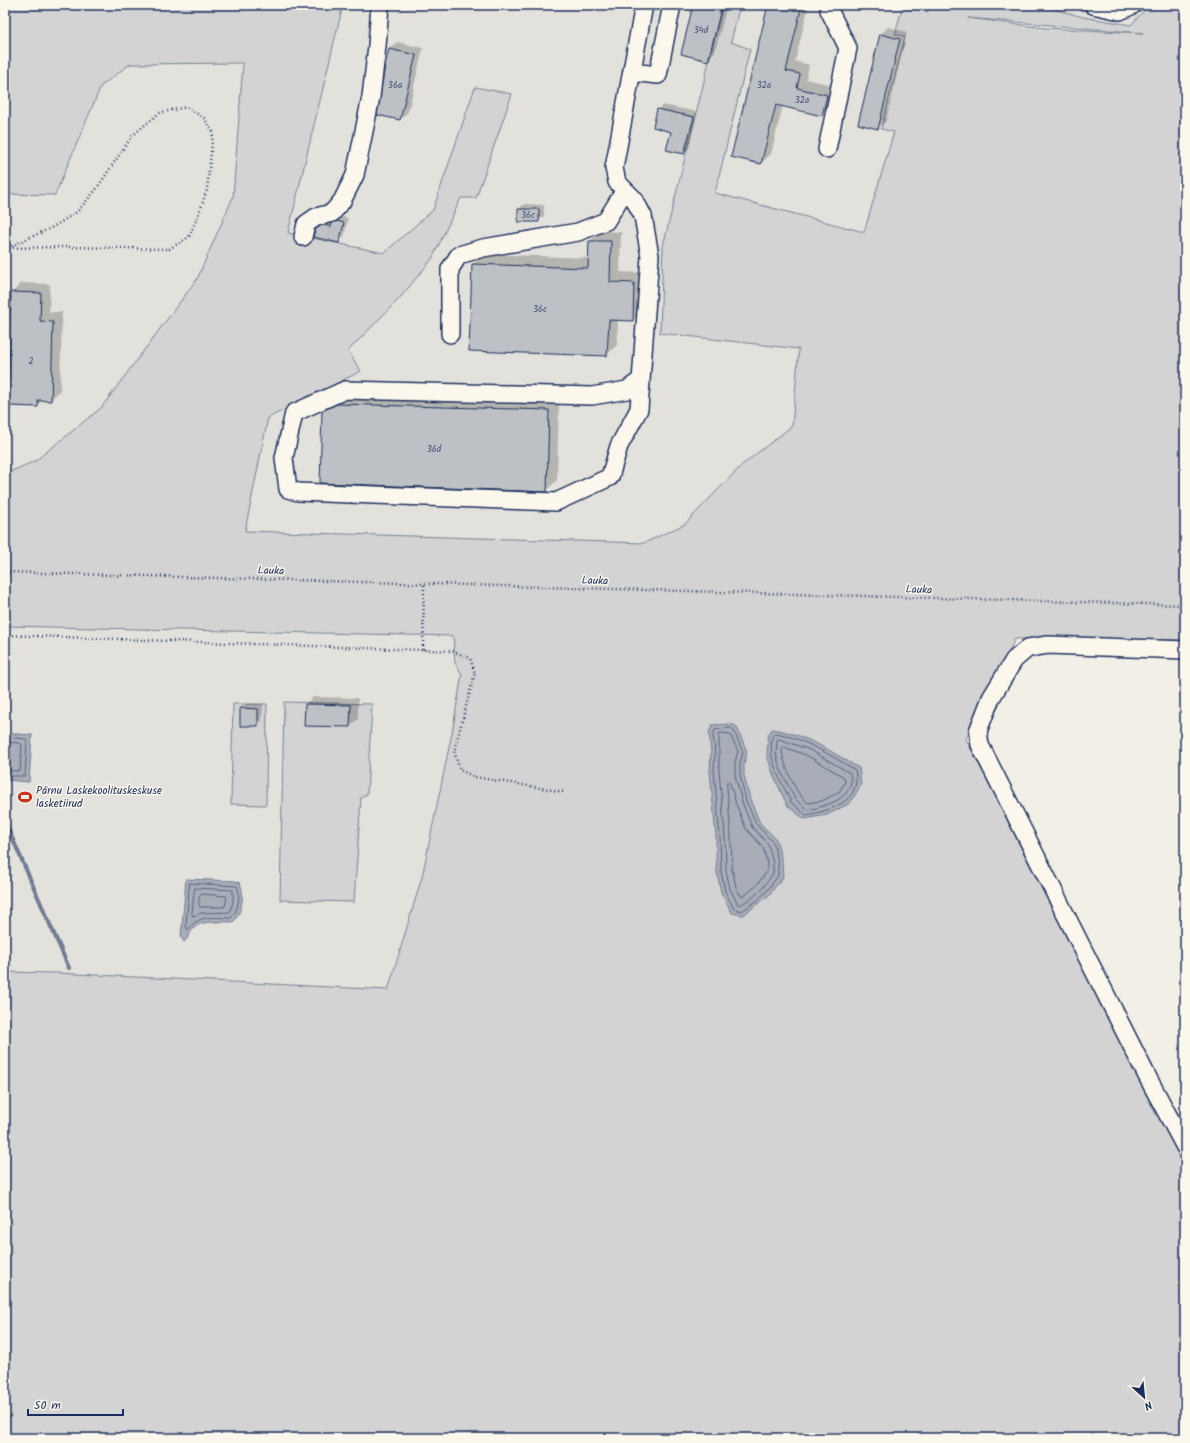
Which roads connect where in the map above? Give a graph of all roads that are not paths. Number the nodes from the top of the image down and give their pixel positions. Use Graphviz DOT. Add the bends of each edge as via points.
graph roads {
  1 [pos="380,5"];
  2 [pos="644,5"];
  3 [pos="672,5"];
  4 [pos="830,5"];
  5 [pos="1093,5"];
  6 [pos="1133,5"];
  7 [pos="632,71"];
  8 [pos="827,149"];
  9 [pos="625,190"];
  10 [pos="303,237"];
  11 [pos="450,334"];
  12 [pos="641,380"];
  13 [pos="1185,650"];
  14 [pos="1185,1147"];
  1 -- 10 [label="lane" via="371,97 355,175 342,201 332,214 316,217 306,224"];
  2 -- 7 [label="lane"];
  3 -- 7 [label="lane" via="658,75"];
  4 -- 8 [label="lane" via="829,10 848,48"];
  5 -- 6 [label="lane" via="1120,11"];
  7 -- 9 [label="lane" via="614,168 617,182"];
  9 -- 11 [label="lane" via="606,221 578,232 483,248 459,255 450,269"];
  9 -- 12 [label="lane" via="634,199 643,216 650,256"];
  12 -- 12 [label="lane" via="639,409 619,446 610,477 556,502 298,492 288,489 284,458 294,413 345,390 592,396 628,390"];
  13 -- 14 [label="lane" via="1048,645 1028,648 1014,660 991,698 978,731 980,745"];
}
